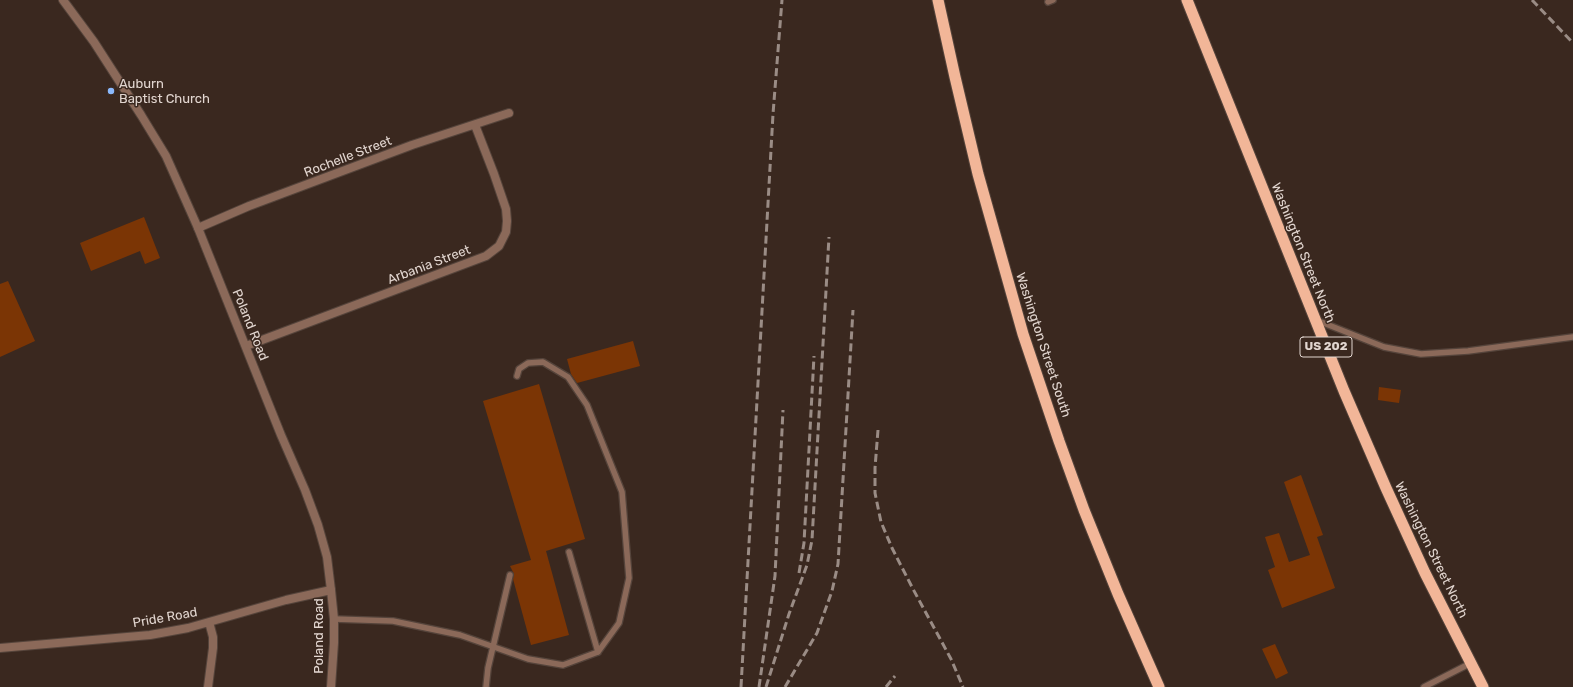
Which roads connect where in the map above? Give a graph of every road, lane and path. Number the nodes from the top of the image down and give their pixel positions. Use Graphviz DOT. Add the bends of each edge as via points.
graph roads {
  1 [pos="63,0"];
  2 [pos="938,0"];
  3 [pos="1187,0"];
  4 [pos="509,113"];
  5 [pos="475,125"];
  6 [pos="198,228"];
  7 [pos="1315,319"];
  8 [pos="1573,337"];
  9 [pos="246,346"];
  10 [pos="517,376"];
  11 [pos="569,552"];
  12 [pos="510,575"];
  13 [pos="331,590"];
  14 [pos="334,619"];
  15 [pos="209,622"];
  16 [pos="493,646"];
  17 [pos="0,648"];
  18 [pos="598,652"];
  19 [pos="1471,663"];
  20 [pos="208,687"];
  21 [pos="331,687"];
  22 [pos="486,687"];
  23 [pos="1159,687"];
  24 [pos="1424,687"];
  25 [pos="1483,687"];
  1 -- 6 [label="street, Poland Road" via="94,42 166,156"];
  2 -- 23 [label="highway, Washington Street South" via="978,174 1023,334 1084,510"];
  3 -- 7 [label="highway, Washington Street North / US 202"];
  4 -- 5 [label="street, Rochelle Street"];
  5 -- 6 [label="street, Rochelle Street" via="412,145 249,206"];
  5 -- 9 [label="street, Arbania Street" via="506,209 506,232 499,246 486,256"];
  6 -- 9 [label="street, Poland Road"];
  7 -- 8 [label="lane" via="1384,347 1421,354 1468,351"];
  7 -- 19 [label="highway, Washington Street North / US 202" via="1386,488 1425,573"];
  9 -- 13 [label="street, Poland Road" via="318,525 327,557"];
  10 -- 18 [label="lane" via="519,369 528,363 543,362 568,377 587,405 622,492 629,578 619,623"];
  11 -- 18 [label="lane"];
  12 -- 16 [label="lane"];
  13 -- 14 [label="street, Poland Road"];
  13 -- 15 [label="street, Pride Road"];
  14 -- 16 [label="lane" via="393,621 460,635"];
  14 -- 21 [label="street, Poland Road"];
  15 -- 17 [label="street, Pride Road" via="150,635"];
  15 -- 20 [label="street" via="213,648"];
  16 -- 18 [label="lane" via="528,659 564,665"];
  16 -- 22 [label="lane"];
  19 -- 24 [label="lane"];
  19 -- 25 [label="highway, Washington Street North / US 202"];
}
